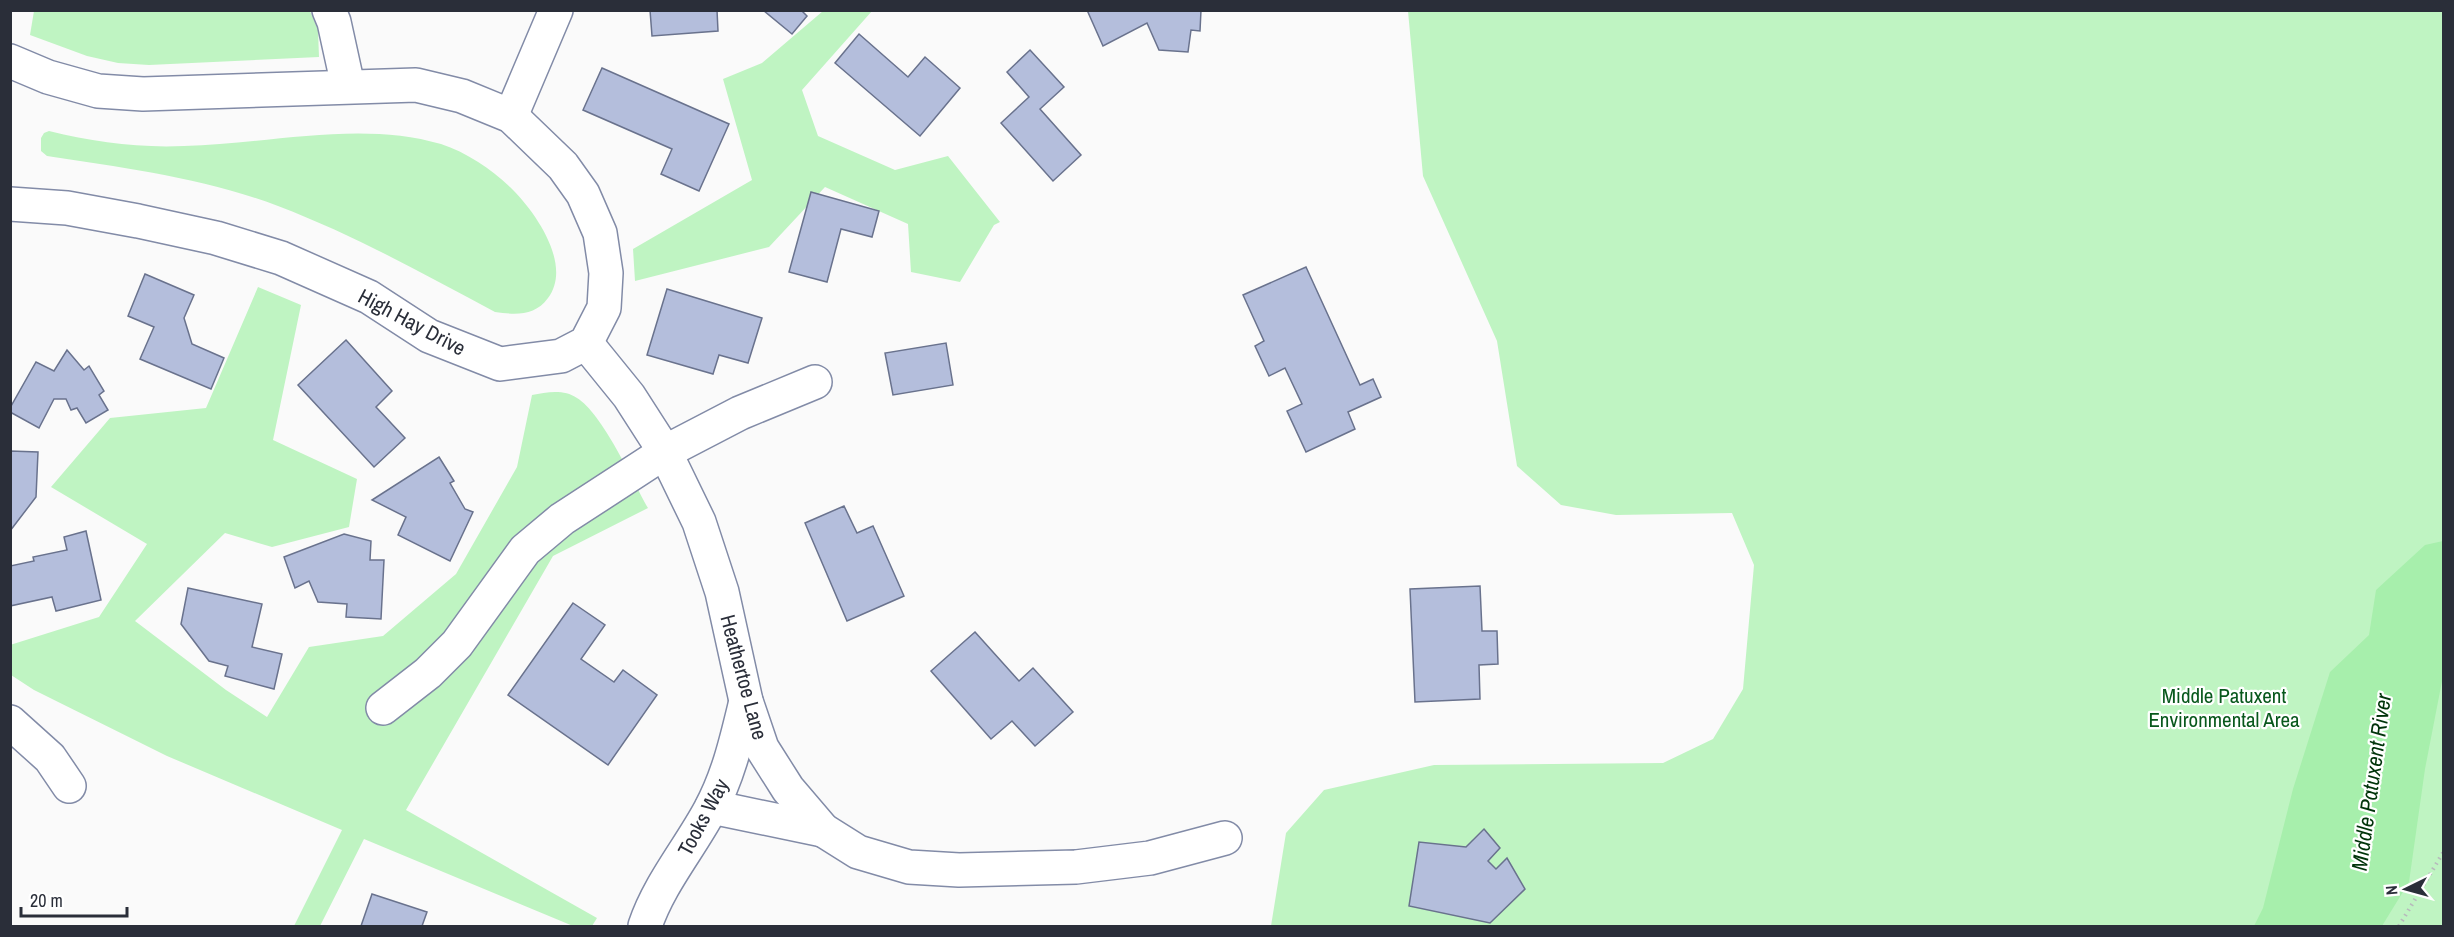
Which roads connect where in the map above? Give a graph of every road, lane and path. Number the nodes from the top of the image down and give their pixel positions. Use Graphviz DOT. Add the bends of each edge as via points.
graph roads {
  1 [pos="329,10"];
  2 [pos="556,10"];
  3 [pos="10,61"];
  4 [pos="348,86"];
  5 [pos="511,116"];
  6 [pos="10,204"];
  7 [pos="586,343"];
  8 [pos="815,382"];
  9 [pos="665,452"];
  10 [pos="746,700"];
  11 [pos="383,708"];
  12 [pos="10,722"];
  13 [pos="69,786"];
  14 [pos="712,807"];
  15 [pos="823,830"];
  16 [pos="1225,838"];
  17 [pos="2444,850"];
  18 [pos="645,927"];
  19 [pos="2399,927"];
  1 -- 4 [label="street"];
  2 -- 5 [label="street"];
  3 -- 4 [label="street" via="58,80 121,93 225,93"];
  4 -- 5 [label="street" via="416,85 462,96"];
  5 -- 7 [label="street" via="562,166 583,194 600,233 606,273 604,308"];
  6 -- 7 [label="street, High Hay Drive" via="67,208 138,221 216,238 281,258 369,297 429,336 500,364 561,357"];
  7 -- 9 [label="street, Heathertoe Lane" via="629,396"];
  8 -- 9 [label="street" via="740,413"];
  9 -- 10 [label="street, Heathertoe Lane" via="699,522 722,592"];
  9 -- 11 [label="street" via="562,519 525,550 457,644"];
  10 -- 14 [label="street, Tooks Way" via="734,754"];
  10 -- 15 [label="street, Heathertoe Lane" via="762,748 788,789"];
  12 -- 13 [label="street" via="50,758"];
  14 -- 15 [label="street"];
  14 -- 18 [label="street, Tooks Way" via="652,905"];
  15 -- 16 [label="street, Heathertoe Lane" via="858,852 909,867 959,870 1076,867 1150,858"];
  17 -- 19 [label="path"];
}
